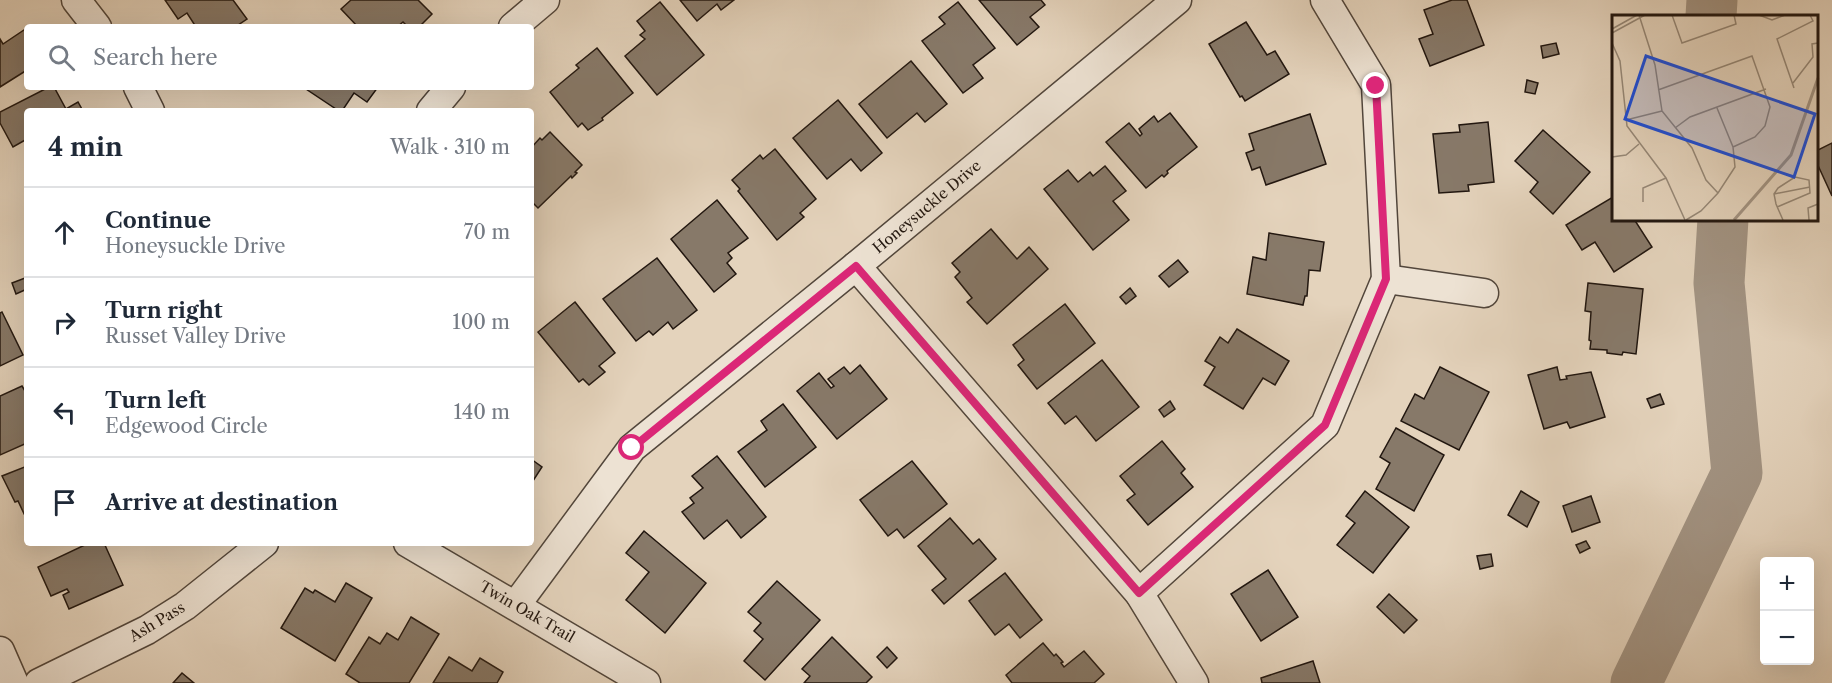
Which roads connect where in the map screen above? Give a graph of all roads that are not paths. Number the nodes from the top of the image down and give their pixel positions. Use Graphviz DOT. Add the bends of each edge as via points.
graph roads {
  1 [pos="76,0"];
  2 [pos="545,0"];
  3 [pos="1177,0"];
  4 [pos="1325,0"];
  5 [pos="95,24"];
  6 [pos="517,24"];
  7 [pos="140,90"];
  8 [pos="448,90"];
  9 [pos="148,108"];
  10 [pos="434,108"];
  11 [pos="856,266"];
  12 [pos="1386,279"];
  13 [pos="1484,293"];
  14 [pos="260,546"];
  15 [pos="413,546"];
  16 [pos="1139,593"];
  17 [pos="516,605"];
  18 [pos="0,651"];
  19 [pos="14,683"];
  20 [pos="39,683"];
  21 [pos="646,683"];
  22 [pos="1194,683"];
  1 -- 5 [label="street"];
  2 -- 6 [label="street"];
  3 -- 11 [label="street, Honeysuckle Drive"];
  4 -- 12 [label="street" via="1376,86"];
  7 -- 9 [label="street"];
  8 -- 10 [label="street"];
  11 -- 16 [label="street"];
  11 -- 17 [label="street, Honeysuckle Drive" via="632,448"];
  12 -- 13 [label="street"];
  12 -- 16 [label="street" via="1325,425"];
  14 -- 20 [label="street, Ash Pass" via="185,606 147,630"];
  15 -- 17 [label="street, Twin Oak Trail"];
  16 -- 22 [label="street"];
  17 -- 21 [label="street, Twin Oak Trail"];
  18 -- 19 [label="street"];
}
